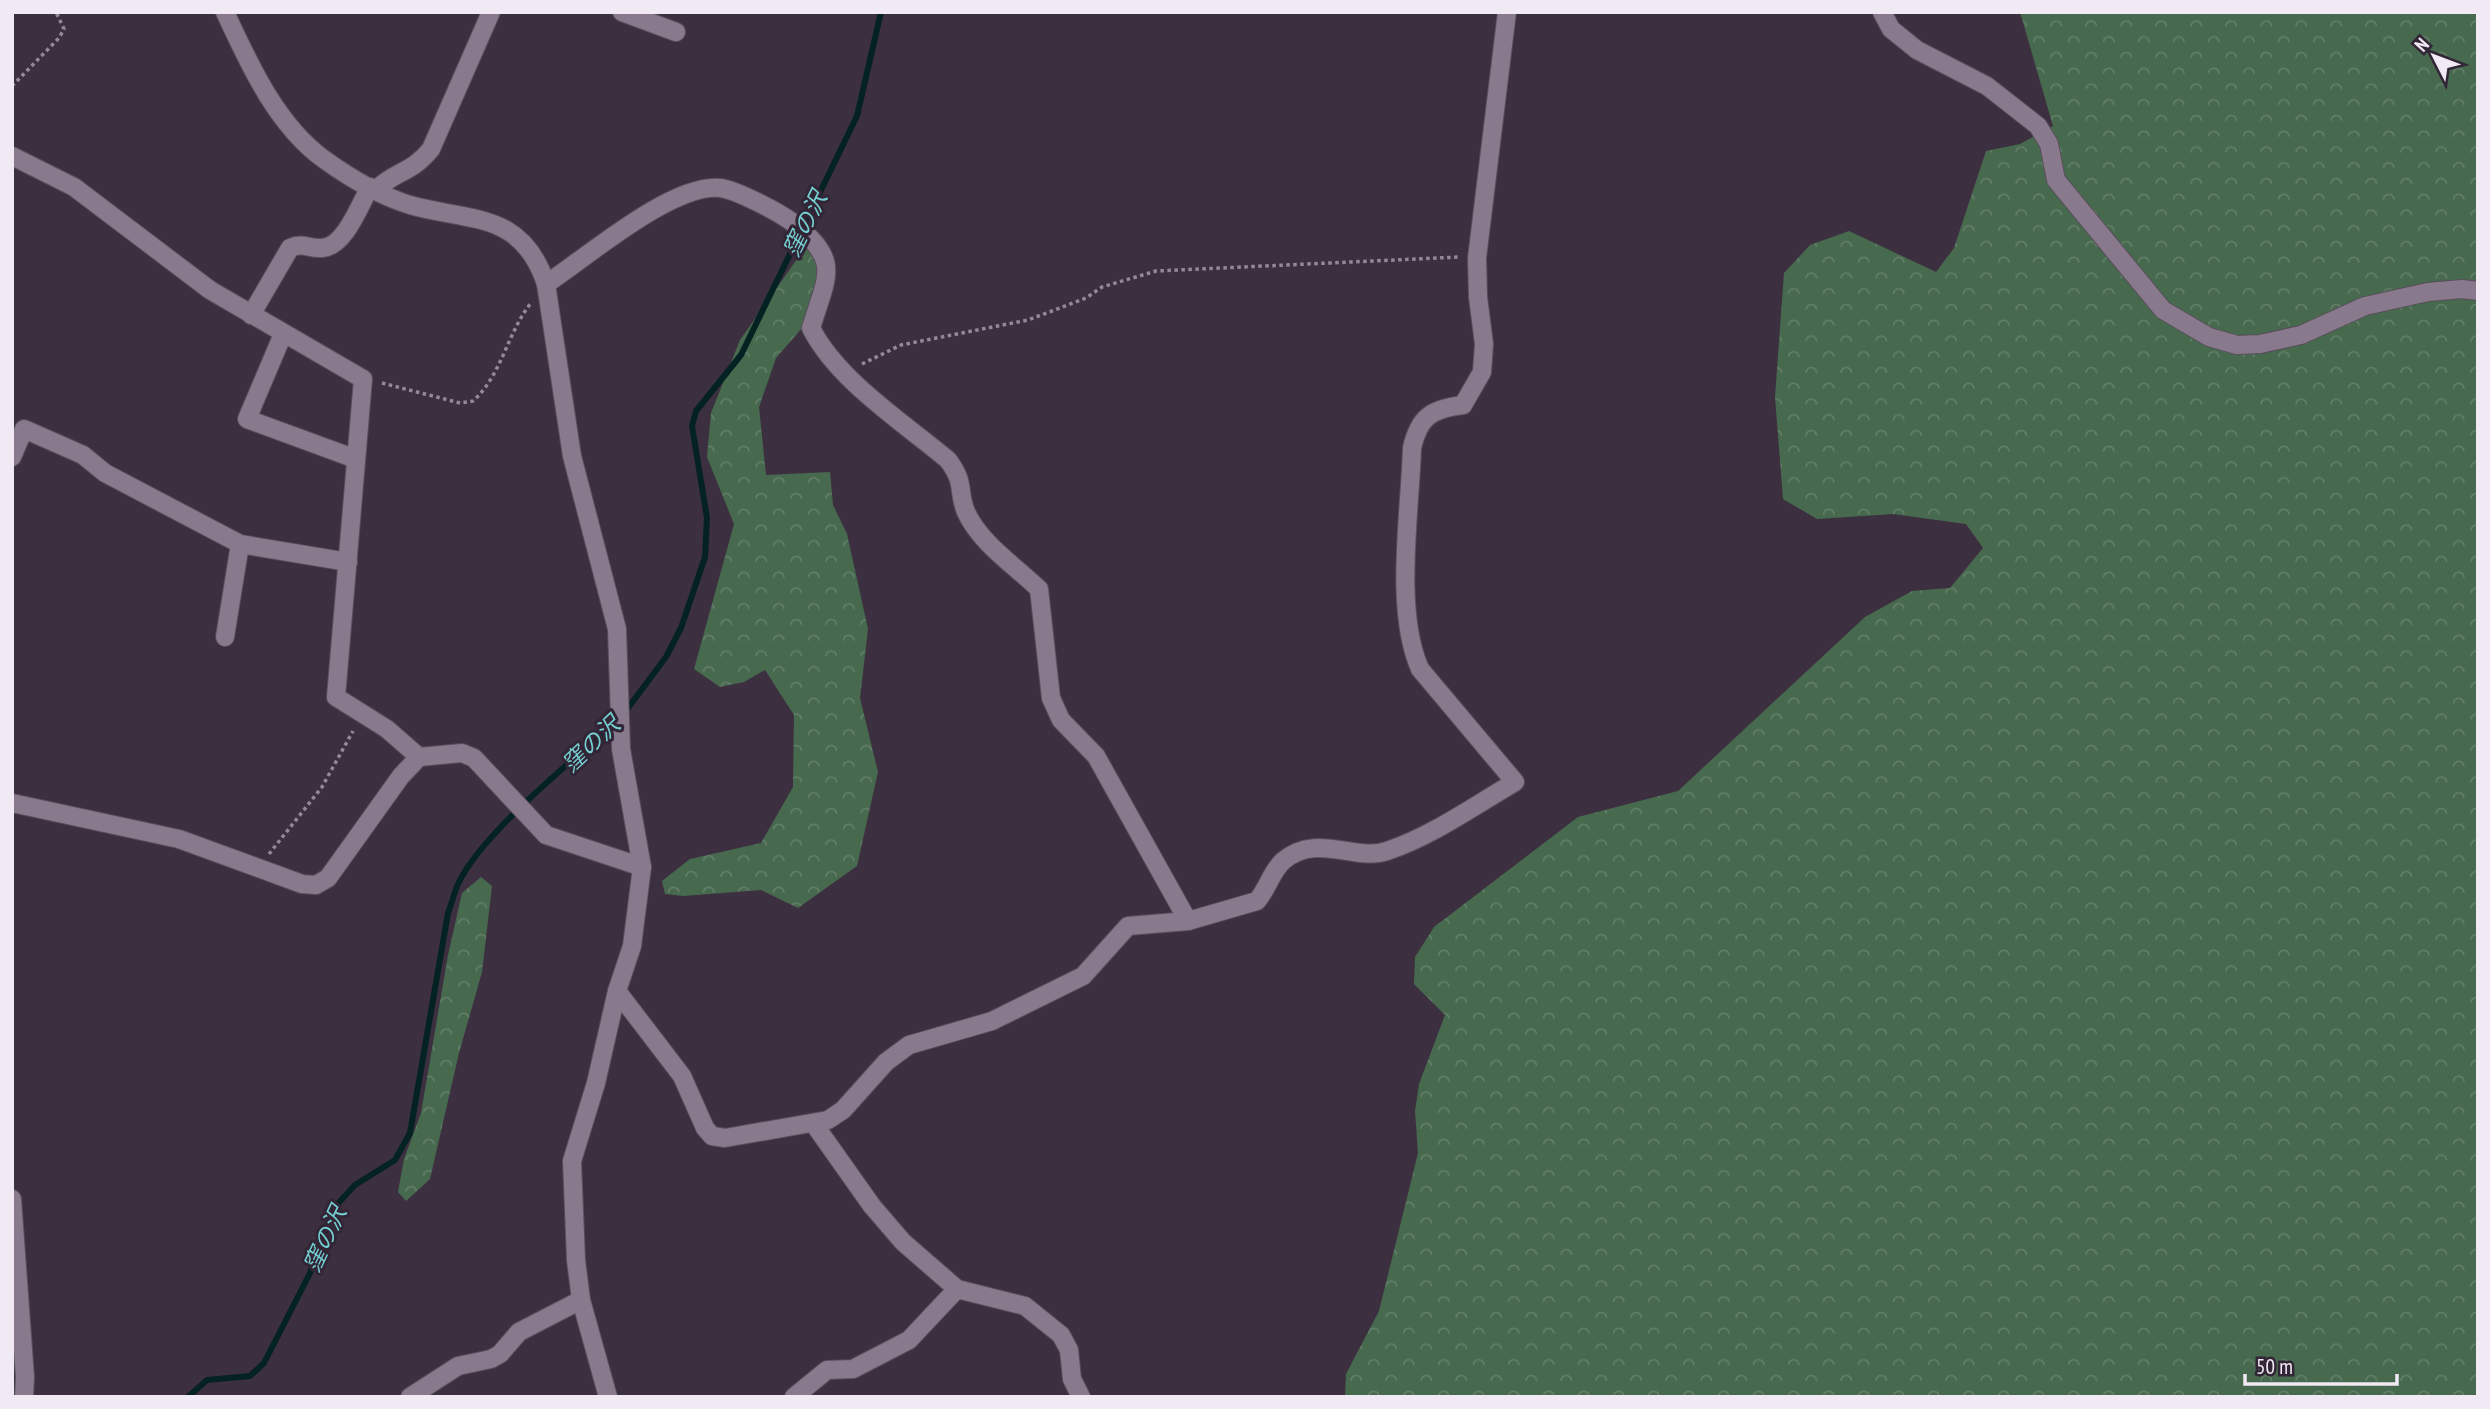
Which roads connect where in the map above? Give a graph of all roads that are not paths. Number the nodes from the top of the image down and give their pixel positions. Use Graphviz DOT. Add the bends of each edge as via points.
graph roads {
  1 [pos="225,12"];
  2 [pos="491,12"];
  3 [pos="622,12"];
  4 [pos="1507,12"];
  5 [pos="1882,12"];
  6 [pos="676,32"];
  7 [pos="12,156"];
  8 [pos="373,189"];
  9 [pos="546,284"];
  10 [pos="2478,291"];
  11 [pos="251,315"];
  12 [pos="282,334"];
  13 [pos="18,425"];
  14 [pos="12,457"];
  15 [pos="356,459"];
  16 [pos="240,544"];
  17 [pos="348,562"];
  18 [pos="225,637"];
  19 [pos="419,757"];
  20 [pos="12,803"];
  21 [pos="642,867"];
  22 [pos="1188,921"];
  23 [pos="617,991"];
  24 [pos="814,1124"];
  25 [pos="12,1199"];
  26 [pos="957,1289"];
  27 [pos="581,1300"];
  28 [pos="19,1376"];
  29 [pos="24,1397"];
  30 [pos="410,1397"];
  31 [pos="608,1397"];
  32 [pos="794,1397"];
  33 [pos="1081,1397"];
  1 -- 8 [label="street" via="257,77 302,141"];
  2 -- 8 [label="street" via="431,149 419,163"];
  3 -- 6 [label="street"];
  4 -- 22 [label="street" via="1477,258 1482,372 1463,405 1428,415 1417,428 1412,448 1406,610 1410,647 1420,669 1515,782 1383,853 1317,847 1285,859 1257,901"];
  5 -- 10 [label="street" via="1891,29 1917,50 1987,86 2038,126 2049,144 2056,180 2163,310 2208,337 2237,345 2260,344 2301,335 2365,306 2428,292"];
  7 -- 11 [label="street" via="74,187 210,290"];
  8 -- 9 [label="street" via="407,204 470,215 506,229 538,262"];
  8 -- 11 [label="street" via="338,241 323,248 301,243 290,248"];
  9 -- 21 [label="street" via="572,456 617,629 621,749"];
  9 -- 22 [label="street" via="641,216 705,189 722,188 787,219 808,235 826,256 826,276 811,328 820,347 844,373 948,460 961,477 965,510 979,533 1039,589 1051,698 1061,720 1096,756"];
  11 -- 12 [label="street"];
  12 -- 15 [label="street" via="363,379"];
  12 -- 15 [label="street" via="247,419"];
  13 -- 14 [label="street"];
  13 -- 16 [label="street" via="83,454 105,473"];
  15 -- 17 [label="street"];
  16 -- 17 [label="street"];
  16 -- 18 [label="street"];
  17 -- 19 [label="street" via="336,697 387,729"];
  19 -- 20 [label="street" via="328,878 316,885 302,884 179,839"];
  19 -- 21 [label="street" via="462,753 474,758 546,835"];
  21 -- 23 [label="street" via="632,946"];
  22 -- 24 [label="street" via="1128,926 1083,976 992,1021 909,1045 886,1062 843,1110"];
  23 -- 24 [label="street" via="682,1076 712,1136 725,1138"];
  23 -- 27 [label="street" via="572,1161"];
  24 -- 26 [label="street" via="903,1242"];
  25 -- 28 [label="street"];
  26 -- 32 [label="street" via="909,1340 853,1369 827,1370"];
  26 -- 33 [label="street" via="1025,1306 1061,1335"];
  27 -- 30 [label="street" via="519,1332 500,1354 457,1366"];
  27 -- 31 [label="street"];
  28 -- 29 [label="street"];
}
